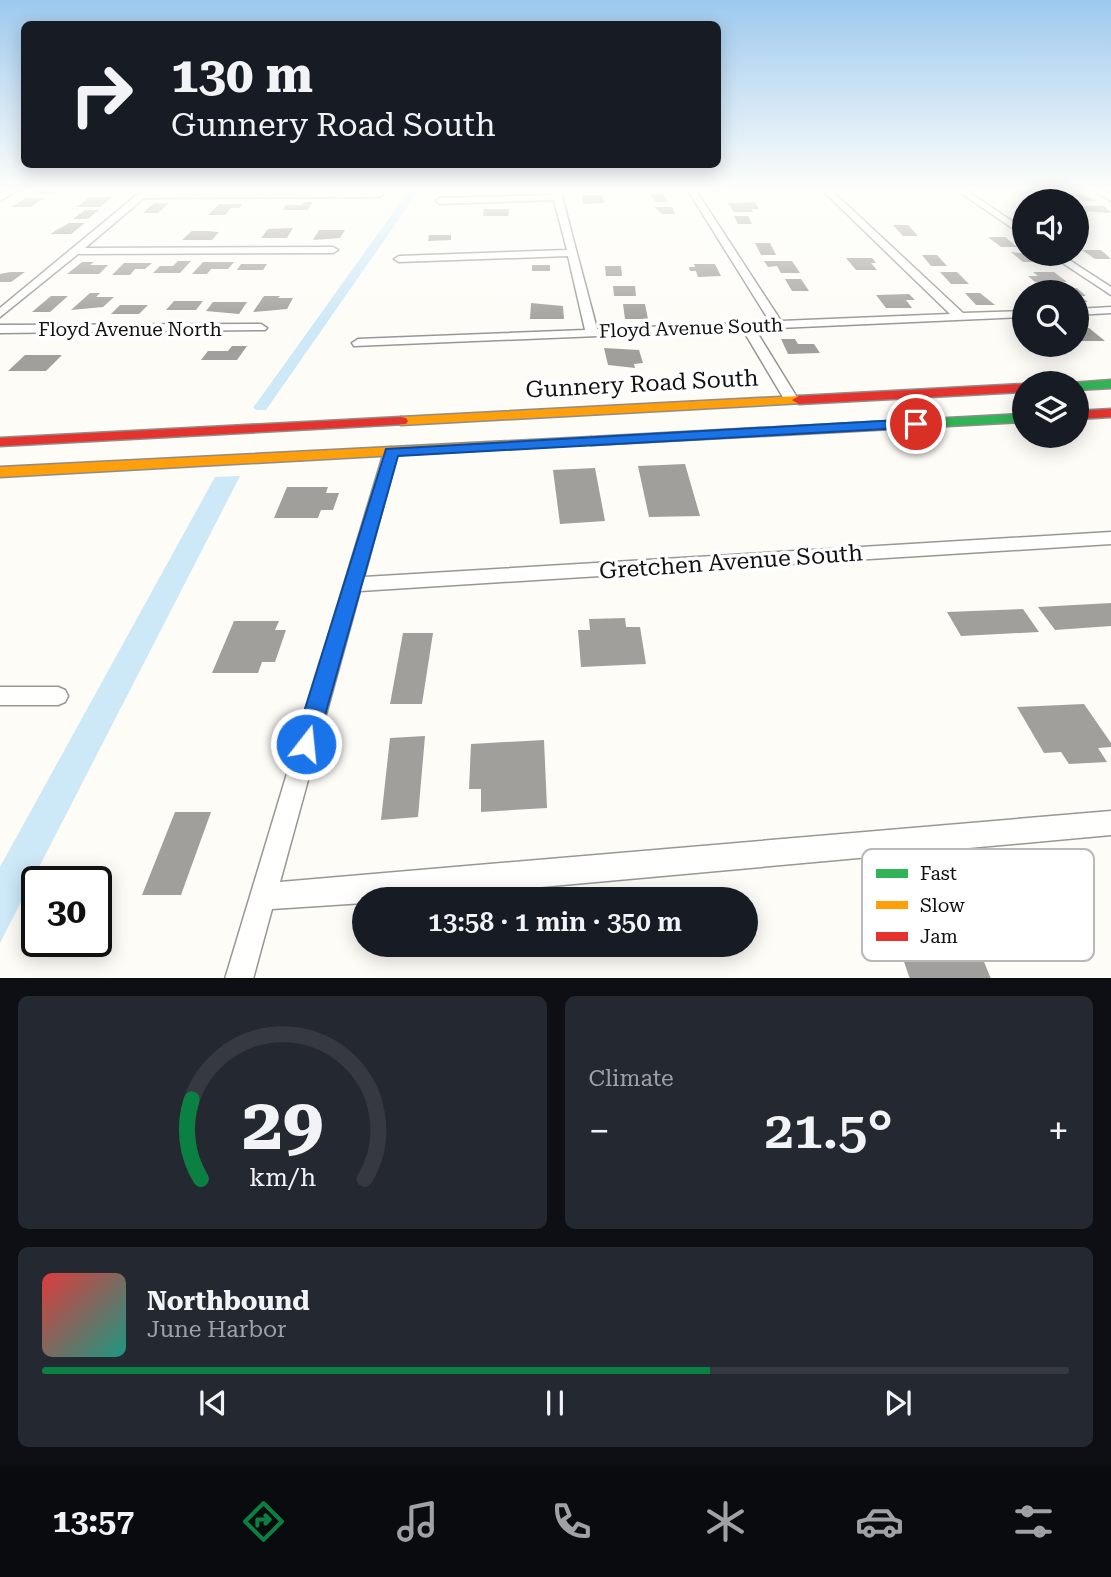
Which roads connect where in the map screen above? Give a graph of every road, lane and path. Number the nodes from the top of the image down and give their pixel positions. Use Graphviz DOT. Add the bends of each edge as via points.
graph roads {
  1 [pos="95,235"];
  2 [pos="567,235"];
  3 [pos="720,235"];
  4 [pos="873,235"];
  5 [pos="333,250"];
  6 [pos="75,251"];
  7 [pos="572,253"];
  8 [pos="399,259"];
  9 [pos="1072,266"];
  10 [pos="1111,292"];
  11 [pos="1111,310"];
  12 [pos="1089,311"];
  13 [pos="0,314"];
  14 [pos="1012,315"];
  15 [pos="960,317"];
  16 [pos="778,325"];
  17 [pos="747,326"];
  18 [pos="261,328"];
  19 [pos="0,329"];
  20 [pos="592,332"];
  21 [pos="358,343"];
  22 [pos="1111,384"];
  23 [pos="1089,385"];
  24 [pos="1012,390"];
  25 [pos="1089,393"];
  26 [pos="1111,393"];
  27 [pos="791,399"];
  28 [pos="646,407"];
  29 [pos="1111,413"];
  30 [pos="1089,414"];
  31 [pos="1012,419"];
  32 [pos="111,436"];
  33 [pos="0,442"];
  34 [pos="537,444"];
  35 [pos="0,449"];
  36 [pos="391,452"];
  37 [pos="0,472"];
  38 [pos="1111,538"];
  39 [pos="352,586"];
  40 [pos="0,696"];
  41 [pos="58,696"];
  42 [pos="1111,823"];
  43 [pos="264,896"];
  44 [pos="239,978"];
  1 -- 6 [label="street"];
  2 -- 7 [label="street"];
  3 -- 16 [label="street"];
  4 -- 15 [label="street"];
  5 -- 6 [label="street"];
  6 -- 13 [label="street"];
  7 -- 8 [label="street"];
  7 -- 20 [label="street"];
  9 -- 10 [label="street"];
  11 -- 12 [label="street"];
  14 -- 15 [label="street, Floyd Avenue South"];
  15 -- 16 [label="street, Floyd Avenue South"];
  16 -- 17 [label="street, Floyd Avenue South"];
  17 -- 20 [label="street, Floyd Avenue South"];
  17 -- 27 [label="street"];
  18 -- 19 [label="street, Floyd Avenue North"];
  20 -- 21 [label="street, Floyd Avenue South"];
  22 -- 23 [label="main road"];
  24 -- 27 [label="main road, Gunnery Road South"];
  25 -- 26 [label="main road"];
  27 -- 28 [label="main road, Gunnery Road South"];
  27 -- 34 [label="main road" via="786,415 765,422 558,434"];
  28 -- 32 [label="main road, Gunnery Road South"];
  28 -- 36 [label="main road" via="597,418 432,426 404,436"];
  29 -- 30 [label="main road"];
  31 -- 34 [label="main road"];
  32 -- 33 [label="main road"];
  32 -- 35 [label="main road" via="75,444"];
  34 -- 36 [label="main road"];
  36 -- 37 [label="main road"];
  36 -- 39 [label="street"];
  38 -- 39 [label="street, Gretchen Avenue South"];
  39 -- 43 [label="street"];
  40 -- 41 [label="street"];
  42 -- 43 [label="street"];
  43 -- 44 [label="street"];
}
